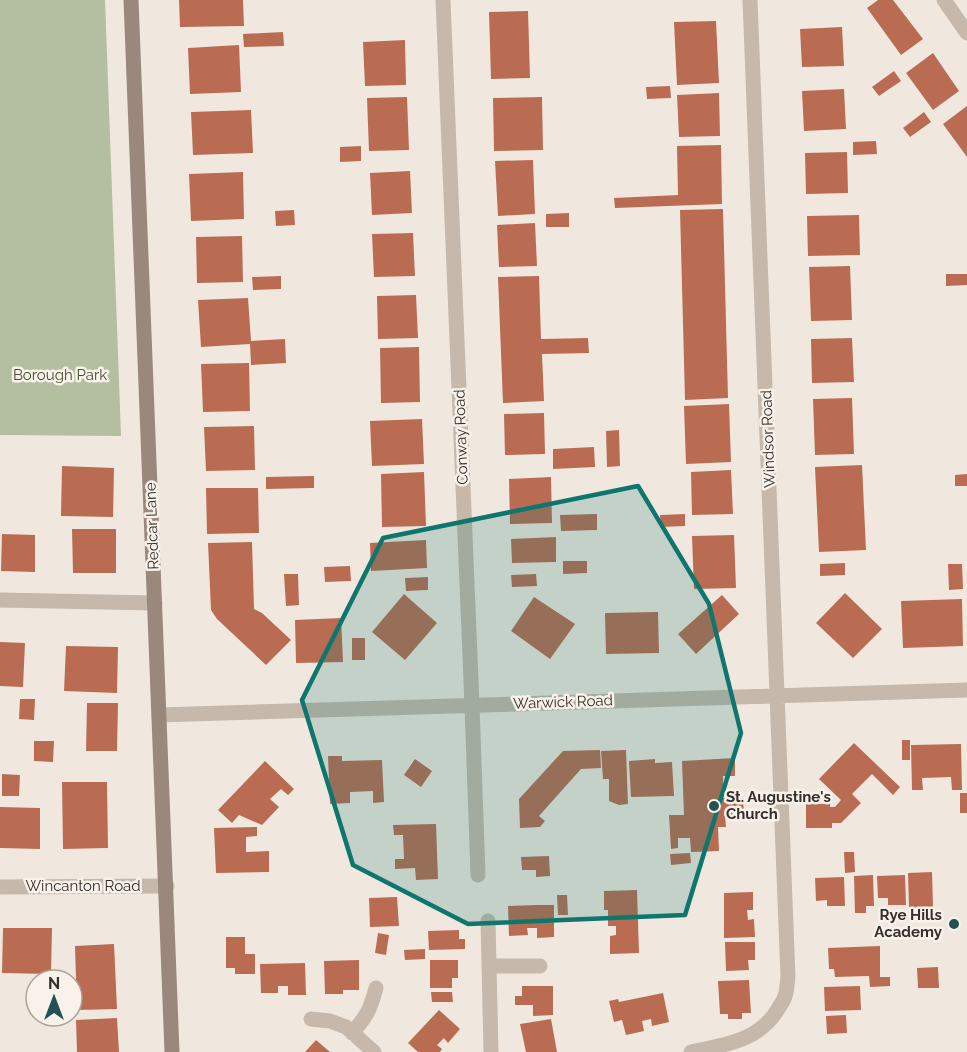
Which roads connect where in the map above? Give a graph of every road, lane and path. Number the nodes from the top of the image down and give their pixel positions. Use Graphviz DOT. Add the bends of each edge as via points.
graph roads {
  1 [pos="131,0"];
  2 [pos="443,0"];
  3 [pos="750,0"];
  4 [pos="944,0"];
  5 [pos="967,33"];
  6 [pos="0,600"];
  7 [pos="155,603"];
  8 [pos="967,690"];
  9 [pos="778,696"];
  10 [pos="472,705"];
  11 [pos="159,715"];
  12 [pos="478,874"];
  13 [pos="167,886"];
  14 [pos="0,887"];
  15 [pos="488,921"];
  16 [pos="489,966"];
  17 [pos="540,966"];
  18 [pos="376,988"];
  19 [pos="311,1019"];
  20 [pos="352,1033"];
  21 [pos="172,1052"];
  22 [pos="374,1052"];
  23 [pos="491,1052"];
  24 [pos="691,1052"];
  1 -- 7 [label="main road, Redcar Lane"];
  2 -- 10 [label="street, Conway Road"];
  3 -- 9 [label="street, Windsor Road"];
  4 -- 5 [label="street"];
  6 -- 7 [label="street"];
  7 -- 11 [label="main road, Redcar Lane"];
  8 -- 9 [label="street, Warwick Road"];
  9 -- 10 [label="street, Warwick Road"];
  9 -- 24 [label="street, Windsor Road" via="788,977 785,996 764,1027 749,1037"];
  10 -- 11 [label="street, Warwick Road"];
  10 -- 12 [label="street, Conway Road"];
  11 -- 13 [label="main road, Redcar Lane"];
  13 -- 14 [label="street, Wincanton Road"];
  13 -- 21 [label="main road, Redcar Lane"];
  15 -- 16 [label="street"];
  16 -- 17 [label="street"];
  16 -- 23 [label="street"];
  18 -- 20 [label="street" via="371,1007"];
  19 -- 20 [label="street" via="330,1021"];
  20 -- 22 [label="street"];
}
